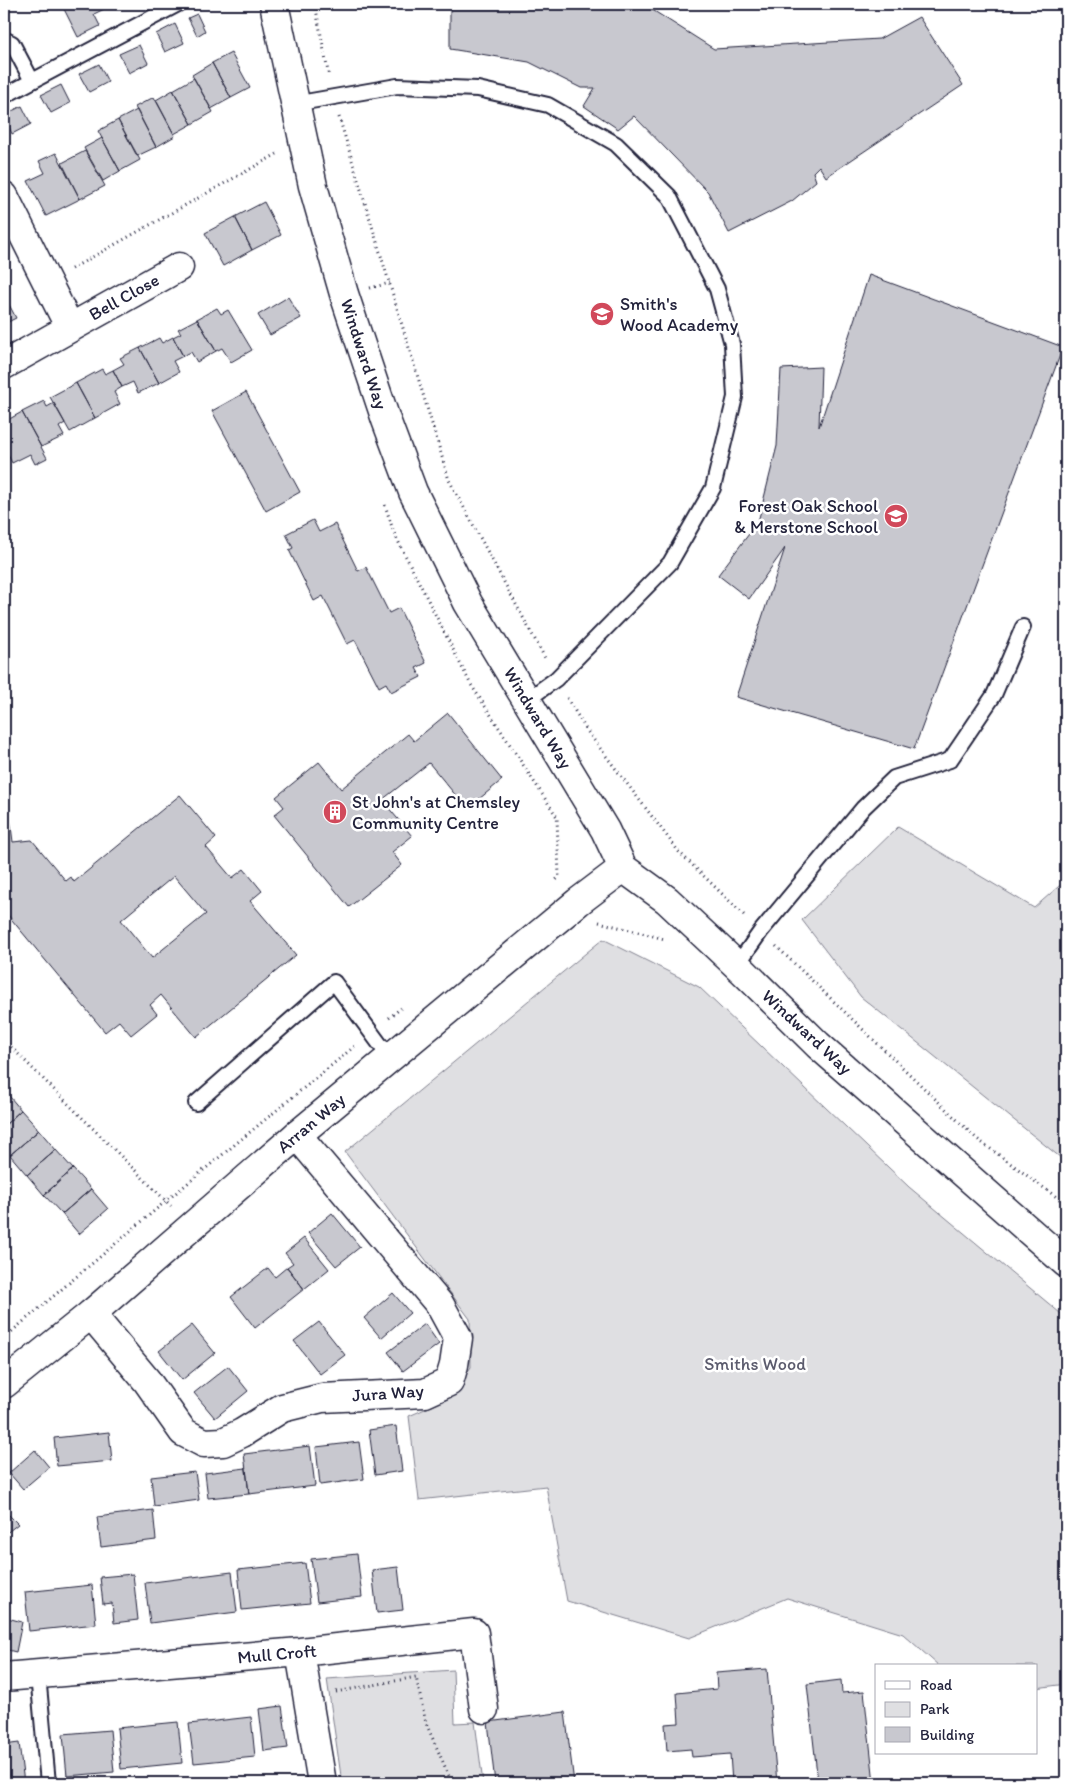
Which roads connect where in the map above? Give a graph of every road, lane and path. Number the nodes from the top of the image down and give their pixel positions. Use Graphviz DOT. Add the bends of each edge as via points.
graph roads {
  1 [pos="178,4"];
  2 [pos="274,4"];
  3 [pos="4,39"];
  4 [pos="32,81"];
  5 [pos="4,96"];
  6 [pos="294,104"];
  7 [pos="280,163"];
  8 [pos="4,196"];
  9 [pos="179,267"];
  10 [pos="48,282"];
  11 [pos="70,328"];
  12 [pos="4,365"];
  13 [pos="382,496"];
  14 [pos="1023,627"];
  15 [pos="527,700"];
  16 [pos="622,868"];
  17 [pos="552,884"];
  18 [pos="736,965"];
  19 [pos="408,1002"];
  20 [pos="371,1033"];
  21 [pos="4,1040"];
  22 [pos="390,1058"];
  23 [pos="196,1103"];
  24 [pos="297,1134"];
  25 [pos="166,1201"];
  26 [pos="190,1226"];
  27 [pos="1066,1263"];
  28 [pos="91,1314"];
  29 [pos="4,1338"];
  30 [pos="4,1384"];
  31 [pos="300,1652"];
  32 [pos="38,1675"];
  33 [pos="4,1677"];
  34 [pos="308,1697"];
  35 [pos="484,1709"];
  36 [pos="48,1783"];
  37 [pos="322,1783"];
  38 [pos="452,1783"];
  1 -- 4 [label="lane"];
  2 -- 6 [label="street, Windward Way"];
  3 -- 4 [label="lane" via="12,43"];
  4 -- 5 [label="lane"];
  6 -- 15 [label="street, Windward Way" via="344,294 413,492 468,603"];
  6 -- 15 [label="lane" via="397,86 478,89 548,106 616,144 669,196 717,289 732,344 735,397 713,488 670,563 556,679"];
  7 -- 10 [label="path" via="278,154"];
  8 -- 10 [label="street, Bell Close"];
  9 -- 11 [label="street, Bell Close"];
  10 -- 11 [label="street, Bell Close"];
  11 -- 12 [label="street, Bell Close"];
  13 -- 17 [label="path" via="394,533 470,683 557,817 559,878"];
  14 -- 18 [label="lane" via="994,694 950,760 894,778 864,808"];
  15 -- 16 [label="street, Windward Way" via="606,830"];
  16 -- 18 [label="street, Windward Way" via="667,900"];
  16 -- 22 [label="street, Arran Way"];
  18 -- 27 [label="street, Windward Way" via="818,1045"];
  19 -- 20 [label="path"];
  20 -- 22 [label="lane"];
  20 -- 23 [label="lane" via="334,982"];
  20 -- 25 [label="path"];
  21 -- 25 [label="path"];
  22 -- 24 [label="street, Arran Way"];
  24 -- 26 [label="street, Arran Way"];
  24 -- 28 [label="street, Jura Way" via="440,1305 458,1338 449,1382 425,1393 322,1398 282,1408 223,1442 204,1442 183,1432 147,1381"];
  25 -- 26 [label="path"];
  25 -- 29 [label="path"];
  26 -- 28 [label="street, Arran Way"];
  28 -- 30 [label="street, Arran Way"];
  31 -- 32 [label="street, Mull Croft"];
  31 -- 34 [label="street"];
  31 -- 35 [label="street, Mull Croft" via="474,1633"];
  32 -- 33 [label="street, Mull Croft"];
  32 -- 36 [label="lane"];
  34 -- 37 [label="street"];
  34 -- 38 [label="path" via="416,1677 426,1723"];
}
